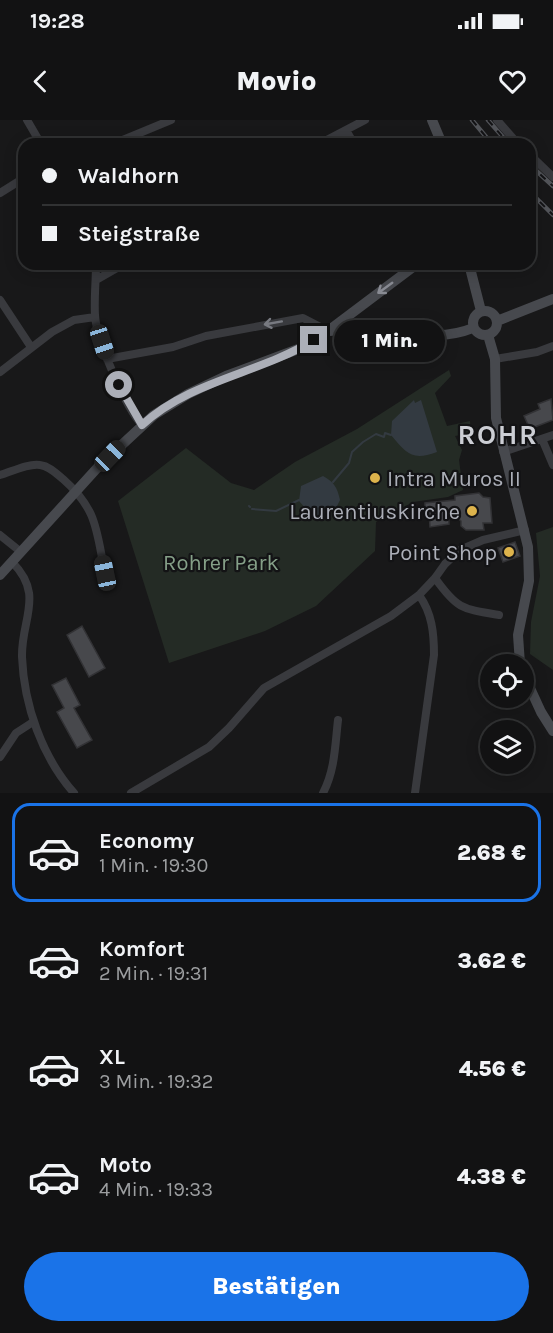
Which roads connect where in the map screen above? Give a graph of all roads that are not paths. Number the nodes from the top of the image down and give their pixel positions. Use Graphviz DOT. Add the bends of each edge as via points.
graph roads {
  1 [pos="27,120"];
  2 [pos="171,120"];
  3 [pos="365,120"];
  4 [pos="432,120"];
  5 [pos="496,120"];
  6 [pos="346,130"];
  7 [pos="38,138"];
  8 [pos="128,138"];
  9 [pos="331,138"];
  10 [pos="351,138"];
  11 [pos="440,138"];
  12 [pos="512,138"];
  13 [pos="536,161"];
  14 [pos="553,177"];
  15 [pos="18,182"];
  16 [pos="0,193"];
  17 [pos="96,270"];
  18 [pos="114,270"];
  19 [pos="409,270"];
  20 [pos="471,270"];
  21 [pos="96,280"];
  22 [pos="553,299"];
  23 [pos="0,300"];
  24 [pos="481,311"];
  25 [pos="347,316"];
  26 [pos="95,317"];
  27 [pos="497,321"];
  28 [pos="473,328"];
  29 [pos="352,330"];
  30 [pos="328,331"];
  31 [pos="489,340"];
  32 [pos="553,346"];
  33 [pos="31,347"];
  34 [pos="107,358"];
  35 [pos="495,359"];
  36 [pos="0,372"];
  37 [pos="142,425"];
  38 [pos="553,435"];
  39 [pos="542,439"];
  40 [pos="503,452"];
  41 [pos="553,465"];
  42 [pos="0,475"];
  43 [pos="76,492"];
  44 [pos="525,530"];
  45 [pos="0,536"];
  46 [pos="21,552"];
  47 [pos="12,562"];
  48 [pos="105,573"];
  49 [pos="0,575"];
  50 [pos="435,578"];
  51 [pos="419,595"];
  52 [pos="499,615"];
  53 [pos="519,654"];
  54 [pos="534,697"];
  55 [pos="338,720"];
  56 [pos="33,722"];
  57 [pos="553,731"];
  58 [pos="0,757"];
  59 [pos="74,793"];
  60 [pos="130,793"];
  61 [pos="323,793"];
  62 [pos="415,793"];
  1 -- 7 [label="street"];
  2 -- 8 [label="street"];
  3 -- 6 [label="street"];
  4 -- 11 [label="street"];
  5 -- 12 [label="street"];
  6 -- 9 [label="street"];
  6 -- 10 [label="street"];
  13 -- 14 [label="street"];
  15 -- 16 [label="street"];
  17 -- 21 [label="street"];
  18 -- 21 [label="street"];
  19 -- 25 [label="street, one-way"];
  20 -- 24 [label="street"];
  21 -- 26 [label="street"];
  22 -- 27 [label="street"];
  23 -- 33 [label="street"];
  24 -- 27 [label="street" via="490,312"];
  24 -- 28 [label="street" via="473,318"];
  25 -- 29 [label="street"];
  25 -- 30 [label="street"];
  26 -- 33 [label="street" via="74,320"];
  26 -- 34 [label="street"];
  27 -- 31 [label="street"];
  28 -- 29 [label="street" via="432,336"];
  28 -- 31 [label="street"];
  29 -- 30 [label="street"];
  30 -- 34 [label="street, one-way" via="303,318"];
  30 -- 37 [label="street" via="286,355 225,376 188,394"];
  31 -- 35 [label="street"];
  32 -- 35 [label="street"];
  33 -- 36 [label="street"];
  34 -- 37 [label="street"];
  35 -- 40 [label="street" via="496,418"];
  37 -- 43 [label="street"];
  38 -- 39 [label="street"];
  39 -- 40 [label="street"];
  39 -- 41 [label="street"];
  40 -- 44 [label="street"];
  42 -- 43 [label="street" via="38,464 48,466"];
  43 -- 46 [label="street"];
  43 -- 48 [label="street" via="92,514"];
  44 -- 50 [label="street" via="460,550"];
  44 -- 53 [label="street" via="530,564 518,635"];
  45 -- 46 [label="street"];
  46 -- 47 [label="street"];
  47 -- 49 [label="street"];
  47 -- 56 [label="street" via="27,583 32,601 22,656"];
  50 -- 51 [label="street"];
  50 -- 52 [label="street" via="456,604"];
  51 -- 60 [label="street" via="391,616 264,688 209,747"];
  51 -- 62 [label="street" via="430,618 434,655"];
  54 -- 57 [label="street"];
  55 -- 61 [label="street" via="330,780"];
  56 -- 58 [label="street" via="16,733"];
  56 -- 59 [label="street" via="56,768"];
}
